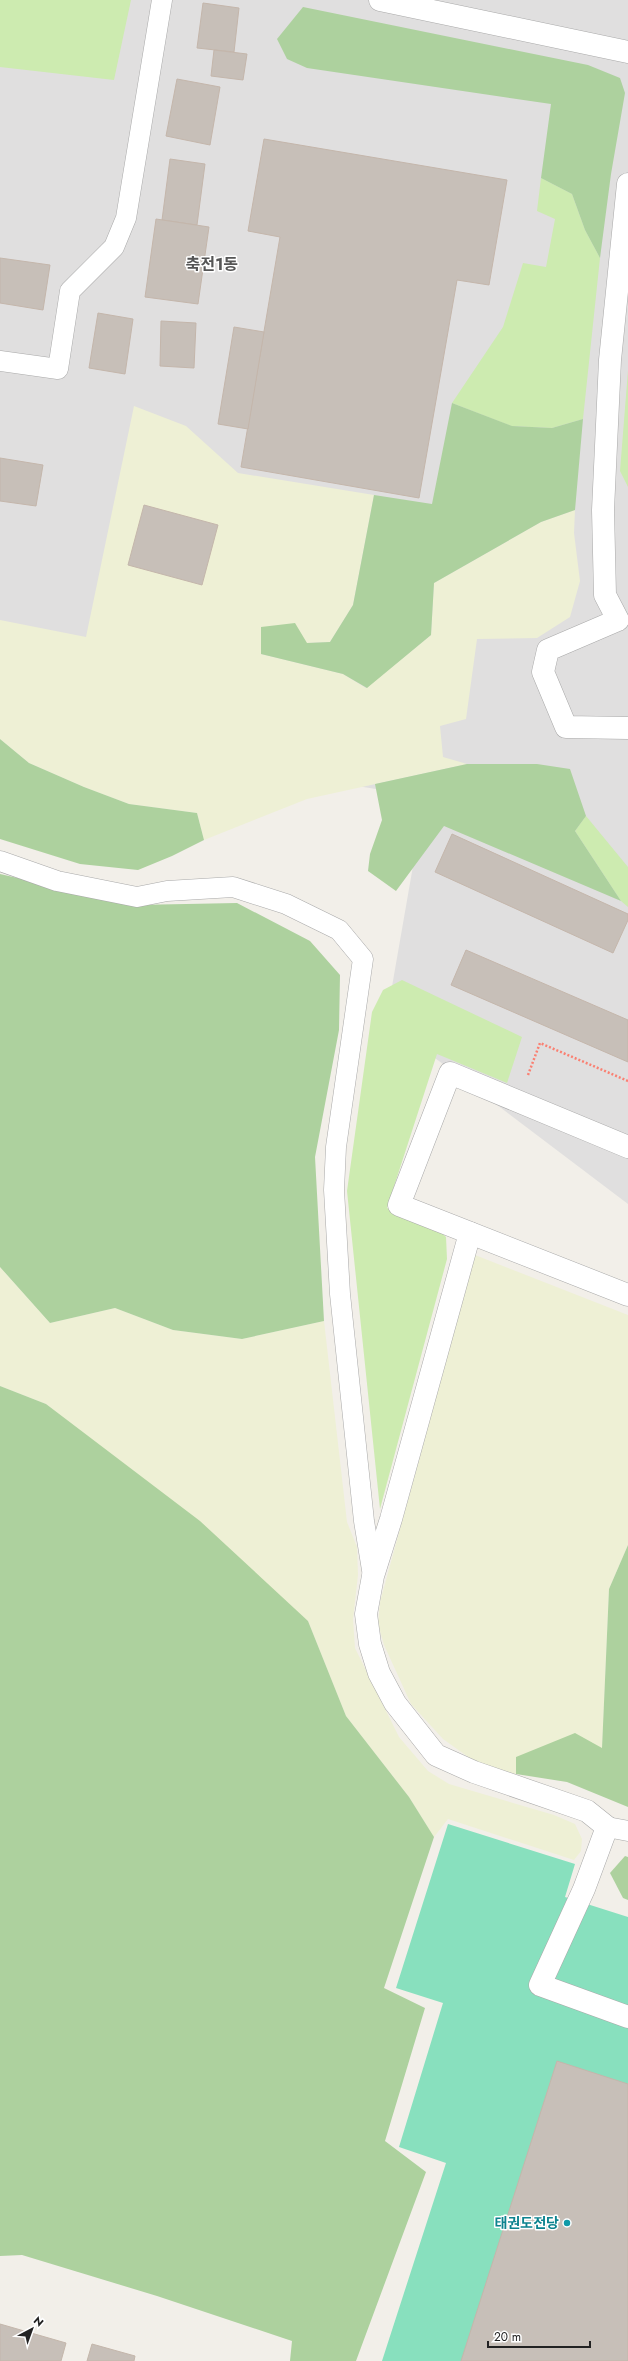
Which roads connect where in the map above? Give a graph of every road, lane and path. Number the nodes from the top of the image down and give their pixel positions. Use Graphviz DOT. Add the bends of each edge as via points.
graph roads {
  1 [pos="162,0"];
  2 [pos="380,0"];
  3 [pos="628,52"];
  4 [pos="628,184"];
  5 [pos="0,361"];
  6 [pos="623,621"];
  7 [pos="628,728"];
  8 [pos="0,861"];
  9 [pos="628,1080"];
  10 [pos="517,1101"];
  11 [pos="628,1147"];
  12 [pos="470,1233"];
  13 [pos="628,1295"];
  14 [pos="373,1576"];
  15 [pos="607,1827"];
  16 [pos="628,1831"];
  17 [pos="628,2017"];
  1 -- 5 [label="lane" via="126,218 114,247 70,291 58,369"];
  2 -- 3 [label="street"];
  4 -- 6 [label="street" via="610,360 603,510 606,595"];
  6 -- 7 [label="street" via="548,650 543,672 566,727"];
  8 -- 14 [label="lane" via="57,881 137,897 167,891 233,887 286,904 339,930 363,959 336,1147 334,1190 340,1294 364,1521"];
  9 -- 10 [label="path" via="540,1043"];
  10 -- 11 [label="street"];
  10 -- 12 [label="street" via="450,1073 399,1205"];
  12 -- 13 [label="street"];
  12 -- 14 [label="street"];
  14 -- 15 [label="street" via="366,1614 370,1644 379,1673 395,1703 436,1755 474,1772 587,1811"];
  15 -- 16 [label="lane"];
  15 -- 17 [label="street" via="584,1889 540,1985"];
}
